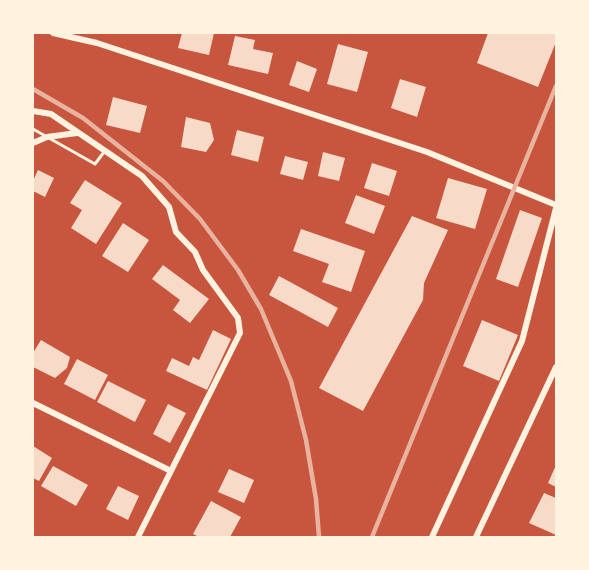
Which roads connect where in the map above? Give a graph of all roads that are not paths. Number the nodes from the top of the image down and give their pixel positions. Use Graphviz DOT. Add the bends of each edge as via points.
graph roads {
  1 [pos="53,33"];
  2 [pos="33,111"];
  3 [pos="33,129"];
  4 [pos="78,132"];
  5 [pos="47,137"];
  6 [pos="33,143"];
  7 [pos="105,152"];
  8 [pos="556,207"];
  9 [pos="556,367"];
  10 [pos="33,403"];
  11 [pos="171,471"];
  12 [pos="138,537"];
  13 [pos="432,537"];
  14 [pos="476,537"];
  1 -- 8 [label="street" via="97,43 427,152"];
  2 -- 4 [label="street" via="51,114"];
  3 -- 5 [label="lane"];
  4 -- 5 [label="street"];
  4 -- 7 [label="street"];
  5 -- 6 [label="street"];
  5 -- 7 [label="lane" via="95,164"];
  7 -- 11 [label="street" via="142,176 169,207 176,232 195,252 203,270 238,318 240,333"];
  8 -- 13 [label="street" via="522,341"];
  9 -- 14 [label="street"];
  10 -- 11 [label="street"];
  11 -- 12 [label="street"];
}
